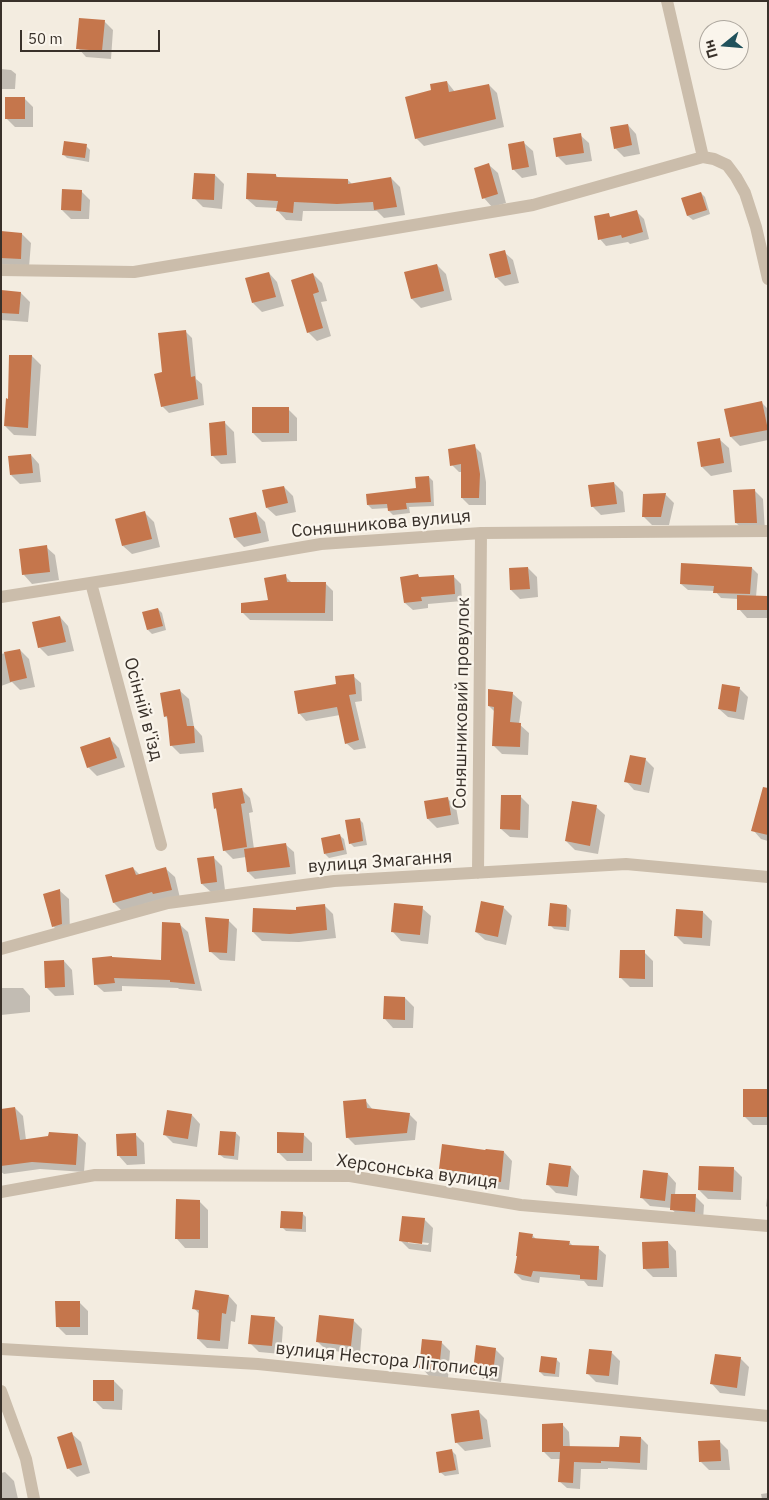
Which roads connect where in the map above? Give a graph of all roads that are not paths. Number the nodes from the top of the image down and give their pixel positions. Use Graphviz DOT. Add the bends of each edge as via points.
graph roads {
  1 [pos="667,1"];
  2 [pos="703,157"];
  3 [pos="1,270"];
  4 [pos="768,279"];
  5 [pos="768,531"];
  6 [pos="481,533"];
  7 [pos="91,583"];
  8 [pos="1,597"];
  9 [pos="161,845"];
  10 [pos="478,873"];
  11 [pos="768,877"];
  12 [pos="1,949"];
  13 [pos="1,1192"];
  14 [pos="768,1226"];
  15 [pos="1,1349"];
  16 [pos="1,1392"];
  17 [pos="768,1416"];
  18 [pos="34,1499"];
  1 -- 2 [label="street"];
  2 -- 3 [label="street" via="533,205 134,272"];
  2 -- 4 [label="street" via="726,165 736,177 756,227"];
  5 -- 6 [label="street, Соняшникова вулиця"];
  6 -- 7 [label="street, Соняшникова вулиця" via="321,544"];
  6 -- 10 [label="street, Соняшниковий провулок"];
  7 -- 8 [label="street, Соняшникова вулиця"];
  7 -- 9 [label="street, Осінній в'їзд"];
  10 -- 11 [label="street, вулиця Змагання" via="626,864"];
  10 -- 12 [label="street, вулиця Змагання" via="334,881 168,903"];
  13 -- 14 [label="street, Херсонська вулиця" via="95,1174 350,1176 521,1206"];
  15 -- 17 [label="street, вулиця Нестора Літописця" via="258,1364"];
  16 -- 18 [label="street" via="26,1459"];
}
